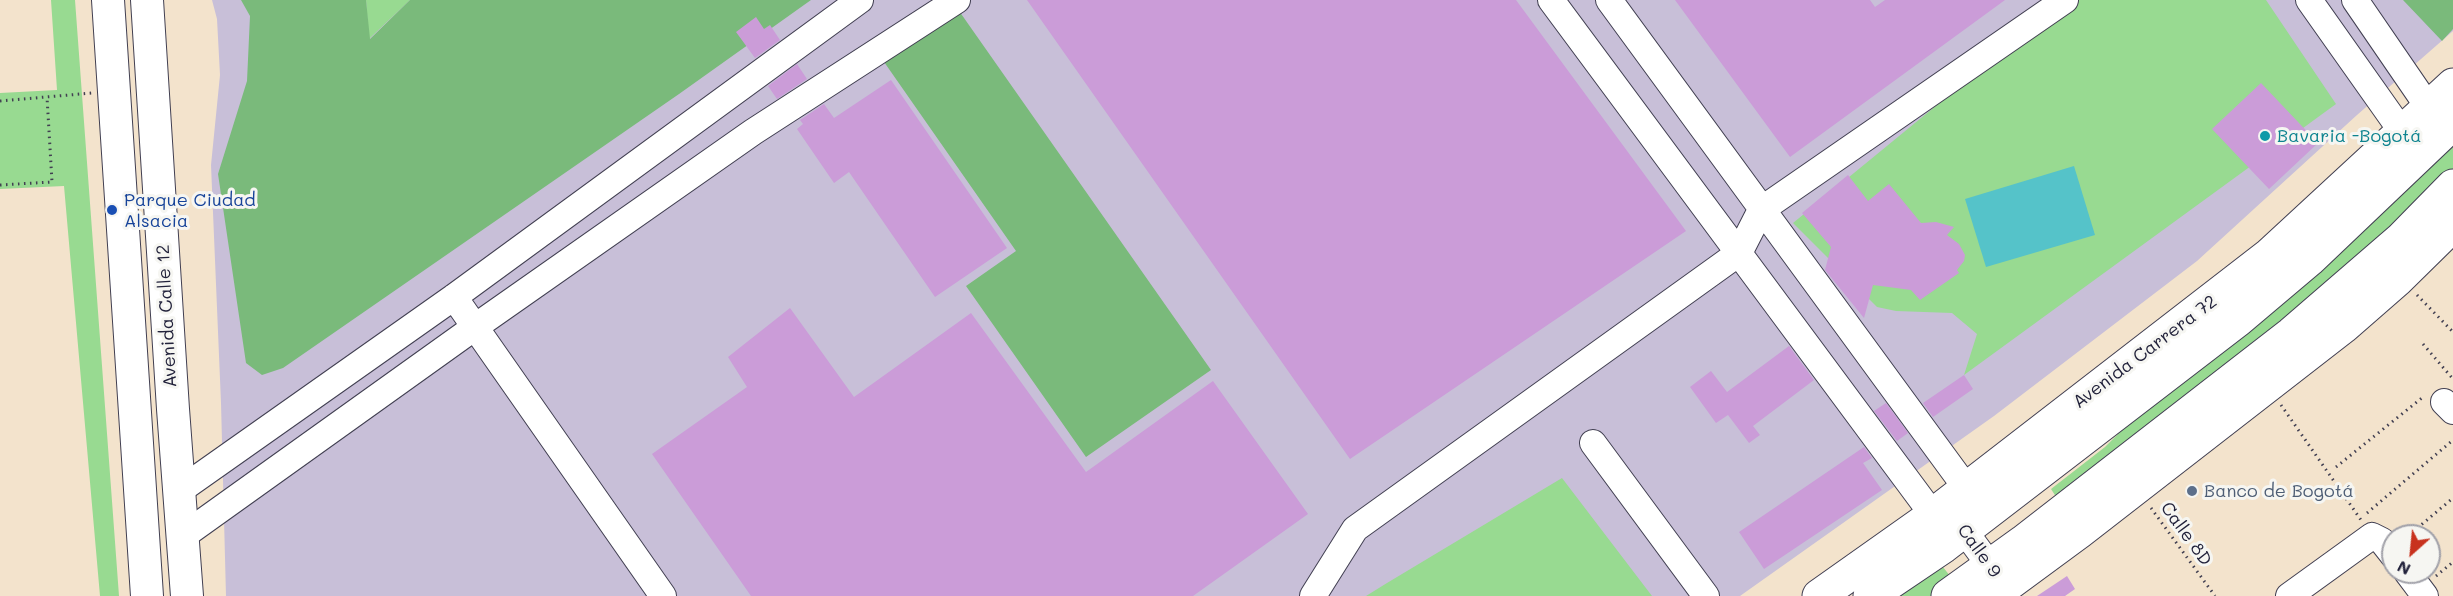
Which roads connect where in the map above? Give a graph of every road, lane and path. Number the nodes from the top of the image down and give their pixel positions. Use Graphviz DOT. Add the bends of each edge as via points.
graph roads {
  1 [pos="108,0"];
  2 [pos="147,0"];
  3 [pos="166,0"];
  4 [pos="860,0"];
  5 [pos="1551,0"];
  6 [pos="1609,0"];
  7 [pos="2065,0"];
  8 [pos="2309,0"];
  9 [pos="2355,0"];
  10 [pos="947,3"];
  11 [pos="2453,85"];
  12 [pos="114,91"];
  13 [pos="47,97"];
  14 [pos="0,101"];
  15 [pos="2441,116"];
  16 [pos="2403,133"];
  17 [pos="159,178"];
  18 [pos="0,185"];
  19 [pos="2453,186"];
  20 [pos="1761,210"];
  21 [pos="2453,225"];
  22 [pos="1738,253"];
  23 [pos="2398,279"];
  24 [pos="454,297"];
  25 [pos="475,327"];
  26 [pos="2453,332"];
  27 [pos="2422,344"];
  28 [pos="2267,387"];
  29 [pos="2443,397"];
  30 [pos="2453,440"];
  31 [pos="1593,443"];
  32 [pos="2336,467"];
  33 [pos="2136,488"];
  34 [pos="179,491"];
  35 [pos="2453,498"];
  36 [pos="1952,510"];
  37 [pos="2369,524"];
  38 [pos="2422,524"];
  39 [pos="183,536"];
  40 [pos="2381,540"];
  41 [pos="2453,562"];
  42 [pos="2000,586"];
  43 [pos="2430,587"];
  44 [pos="147,596"];
  45 [pos="187,596"];
  46 [pos="663,596"];
  47 [pos="1313,596"];
  48 [pos="1706,596"];
  49 [pos="1819,596"];
  50 [pos="1870,596"];
  51 [pos="1948,596"];
  52 [pos="2215,596"];
  53 [pos="2289,596"];
  1 -- 12 [label="main road, Avenida Calle 12"];
  2 -- 17 [label="main road, Avenida Calle 12"];
  3 -- 17 [label="main road" via="170,62"];
  4 -- 24 [label="street"];
  5 -- 22 [label="street"];
  6 -- 20 [label="street"];
  7 -- 20 [label="street"];
  8 -- 16 [label="street"];
  9 -- 15 [label="street"];
  10 -- 25 [label="street" via="753,132"];
  11 -- 15 [label="highway, Avenida Carrera 72"];
  12 -- 13 [label="path"];
  12 -- 44 [label="main road, Avenida Calle 12"];
  13 -- 14 [label="path"];
  13 -- 18 [label="path" via="51,182"];
  15 -- 16 [label="highway, Avenida Carrera 72"];
  15 -- 36 [label="highway, Avenida Carrera 72" via="2309,260 2238,320"];
  16 -- 36 [label="highway, Avenida Carrera 72" via="2269,255"];
  17 -- 34 [label="main road, Avenida Calle 12"];
  19 -- 42 [label="highway" via="2401,239"];
  20 -- 22 [label="street"];
  20 -- 36 [label="street"];
  21 -- 23 [label="highway"];
  22 -- 36 [label="street"];
  22 -- 47 [label="street" via="1355,529"];
  23 -- 26 [label="path"];
  23 -- 28 [label="highway"];
  24 -- 25 [label="street"];
  24 -- 34 [label="street"];
  25 -- 39 [label="street"];
  25 -- 46 [label="street"];
  27 -- 29 [label="path"];
  28 -- 33 [label="highway"];
  28 -- 37 [label="path"];
  29 -- 32 [label="path"];
  30 -- 37 [label="path"];
  31 -- 48 [label="street"];
  33 -- 42 [label="highway"];
  33 -- 52 [label="path, Calle 8D"];
  34 -- 39 [label="main road, Avenida Calle 12"];
  35 -- 38 [label="path"];
  36 -- 42 [label="street, Calle 9"];
  36 -- 49 [label="highway, Avenida Carrera 72"];
  36 -- 50 [label="highway, Avenida Carrera 72"];
  37 -- 40 [label="street"];
  37 -- 53 [label="street"];
  39 -- 45 [label="main road, Avenida Calle 12"];
  41 -- 43 [label="path"];
  42 -- 51 [label="highway"];
}
